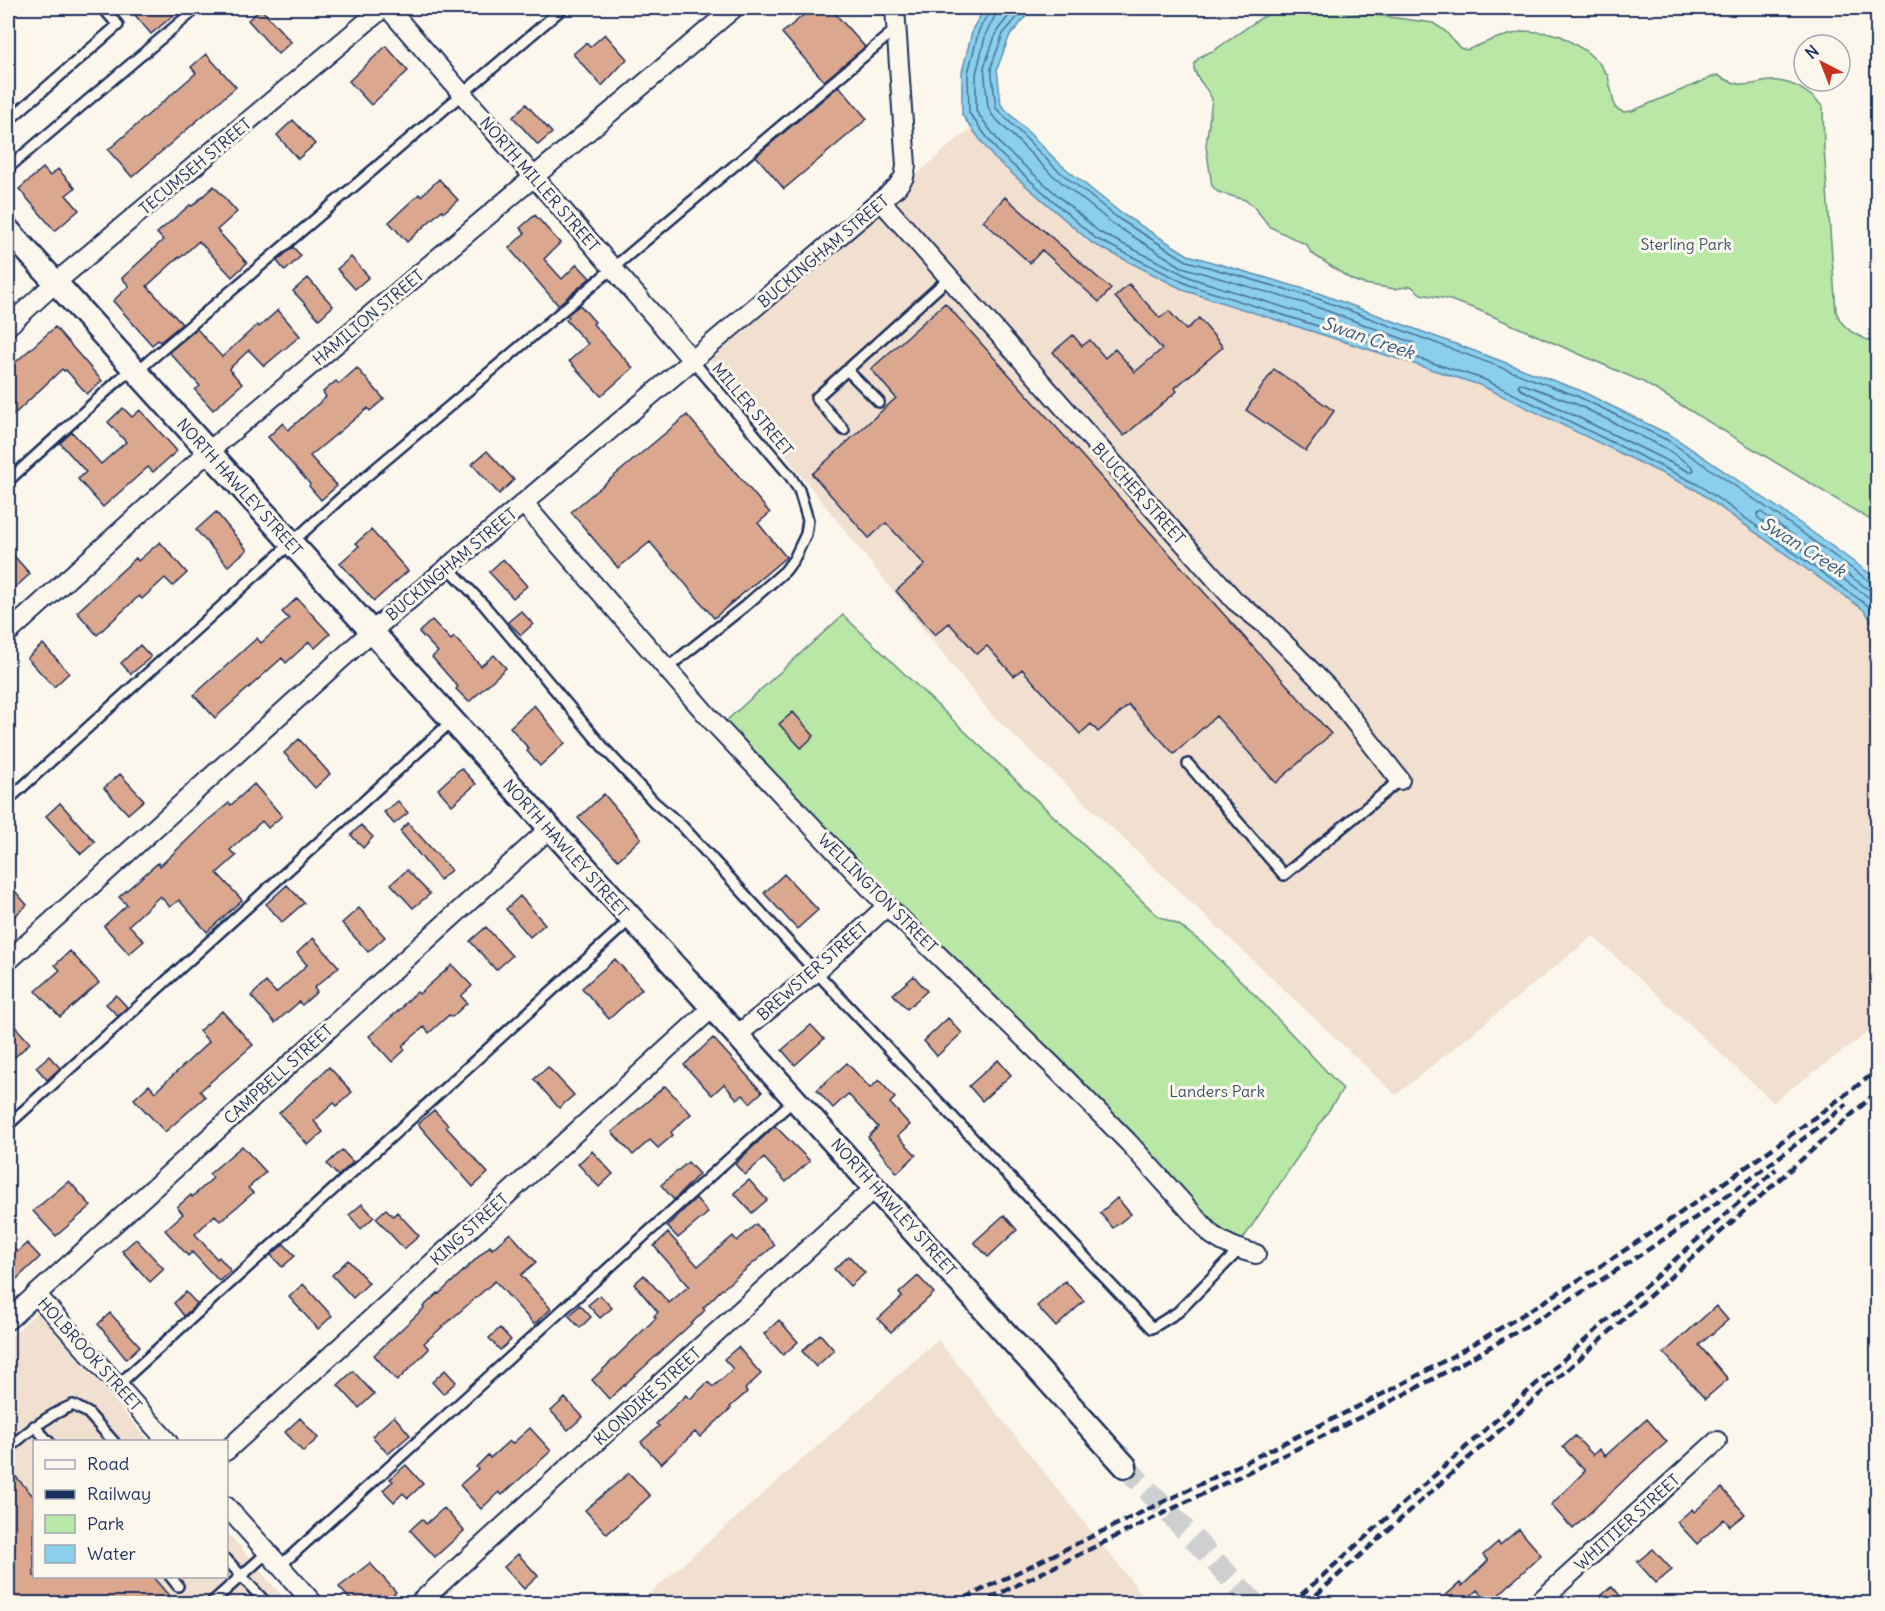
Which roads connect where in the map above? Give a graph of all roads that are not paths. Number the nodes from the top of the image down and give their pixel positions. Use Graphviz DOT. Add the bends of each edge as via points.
graph roads {
  1 [pos="103,8"];
  2 [pos="197,8"];
  3 [pos="383,8"];
  4 [pos="388,8"];
  5 [pos="563,8"];
  6 [pos="734,8"];
  7 [pos="895,8"];
  8 [pos="896,29"];
  9 [pos="462,93"];
  10 [pos="8,121"];
  11 [pos="8,168"];
  12 [pos="534,177"];
  13 [pos="882,202"];
  14 [pos="8,230"];
  15 [pos="613,269"];
  16 [pos="949,278"];
  17 [pos="55,283"];
  18 [pos="8,326"];
  19 [pos="693,361"];
  20 [pos="134,370"];
  21 [pos="848,370"];
  22 [pos="879,402"];
  23 [pos="844,430"];
  24 [pos="208,452"];
  25 [pos="8,481"];
  26 [pos="524,503"];
  27 [pos="291,543"];
  28 [pos="448,567"];
  29 [pos="371,632"];
  30 [pos="8,633"];
  31 [pos="667,668"];
  32 [pos="452,721"];
  33 [pos="1188,764"];
  34 [pos="1400,780"];
  35 [pos="8,800"];
  36 [pos="549,829"];
  37 [pos="887,906"];
  38 [pos="631,919"];
  39 [pos="8,961"];
  40 [pos="816,972"];
  41 [pos="711,1008"];
  42 [pos="737,1035"];
  43 [pos="795,1098"];
  44 [pos="8,1125"];
  45 [pos="876,1187"];
  46 [pos="1248,1252"];
  47 [pos="36,1294"];
  48 [pos="8,1320"];
  49 [pos="118,1385"];
  50 [pos="34,1426"];
  51 [pos="47,1440"];
  52 [pos="112,1440"];
  53 [pos="166,1440"];
  54 [pos="1717,1441"];
  55 [pos="8,1449"];
  56 [pos="228,1449"];
  57 [pos="1125,1466"];
  58 [pos="228,1508"];
  59 [pos="268,1552"];
  60 [pos="228,1561"];
  61 [pos="280,1566"];
  62 [pos="242,1575"];
  63 [pos="172,1578"];
  64 [pos="178,1586"];
  65 [pos="210,1604"];
  66 [pos="267,1604"];
  67 [pos="314,1604"];
  68 [pos="418,1604"];
  69 [pos="1537,1604"];
  1 -- 10 [label="lane" via="118,25"];
  2 -- 11 [label="lane"];
  3 -- 17 [label="street, TECUMSEH STREET"];
  4 -- 9 [label="street, NORTH MILLER STREET"];
  5 -- 9 [label="lane"];
  6 -- 12 [label="street, HAMILTON STREET"];
  7 -- 8 [label="street"];
  8 -- 13 [label="street, BUCKINGHAM STREET" via="906,166 904,177"];
  8 -- 15 [label="lane"];
  9 -- 12 [label="street, NORTH MILLER STREET"];
  9 -- 20 [label="lane"];
  12 -- 15 [label="street, NORTH MILLER STREET"];
  12 -- 24 [label="street, HAMILTON STREET"];
  13 -- 16 [label="street, BLUCHER STREET"];
  13 -- 19 [label="street, BUCKINGHAM STREET"];
  14 -- 17 [label="street, NORTH HAWLEY STREET"];
  15 -- 19 [label="street, NORTH MILLER STREET"];
  15 -- 27 [label="lane"];
  16 -- 21 [label="lane"];
  16 -- 34 [label="street, BLUCHER STREET" via="1235,601 1267,626 1328,688"];
  17 -- 18 [label="street, TECUMSEH STREET"];
  17 -- 20 [label="street, NORTH HAWLEY STREET"];
  19 -- 26 [label="street, BUCKINGHAM STREET"];
  19 -- 31 [label="lane, MILLER STREET" via="790,476 799,490 808,520 806,534 785,571"];
  20 -- 24 [label="street, NORTH HAWLEY STREET"];
  20 -- 25 [label="lane"];
  21 -- 22 [label="lane"];
  21 -- 23 [label="lane" via="816,398"];
  24 -- 27 [label="street, NORTH HAWLEY STREET"];
  24 -- 30 [label="street, HAMILTON STREET"];
  26 -- 28 [label="street, BUCKINGHAM STREET"];
  26 -- 31 [label="street, WELLINGTON STREET"];
  27 -- 29 [label="street, NORTH HAWLEY STREET"];
  27 -- 35 [label="lane"];
  28 -- 29 [label="street, BUCKINGHAM STREET"];
  28 -- 40 [label="lane" via="603,747 682,826"];
  29 -- 32 [label="street, NORTH HAWLEY STREET"];
  29 -- 39 [label="street, BUCKINGHAM STREET"];
  31 -- 37 [label="street, WELLINGTON STREET"];
  32 -- 36 [label="street, NORTH HAWLEY STREET"];
  32 -- 44 [label="lane"];
  33 -- 34 [label="lane" via="1284,875"];
  36 -- 38 [label="street, NORTH HAWLEY STREET"];
  36 -- 47 [label="street, CAMPBELL STREET"];
  37 -- 40 [label="street, BREWSTER STREET"];
  37 -- 46 [label="street, WELLINGTON STREET" via="1053,1066 1212,1235"];
  38 -- 41 [label="street, NORTH HAWLEY STREET"];
  38 -- 49 [label="lane"];
  40 -- 42 [label="street, BREWSTER STREET"];
  40 -- 46 [label="lane" via="1152,1329 1178,1312"];
  41 -- 42 [label="street, NORTH HAWLEY STREET"];
  41 -- 56 [label="street, KING STREET"];
  42 -- 43 [label="street, NORTH HAWLEY STREET"];
  43 -- 45 [label="street, NORTH HAWLEY STREET"];
  43 -- 61 [label="lane"];
  45 -- 57 [label="street, NORTH HAWLEY STREET"];
  45 -- 68 [label="street, KLONDIKE STREET"];
  47 -- 48 [label="street, CAMPBELL STREET"];
  47 -- 49 [label="street, HOLBROOK STREET"];
  49 -- 53 [label="street, HOLBROOK STREET"];
  50 -- 51 [label="lane"];
  50 -- 52 [label="lane" via="73,1405 88,1413"];
  50 -- 55 [label="lane"];
  54 -- 69 [label="street, WHITTIER STREET"];
  58 -- 59 [label="street"];
  59 -- 61 [label="street"];
  59 -- 62 [label="lane"];
  60 -- 62 [label="lane"];
  61 -- 67 [label="street"];
  62 -- 65 [label="lane"];
  62 -- 66 [label="lane"];
  63 -- 64 [label="lane"];
}
